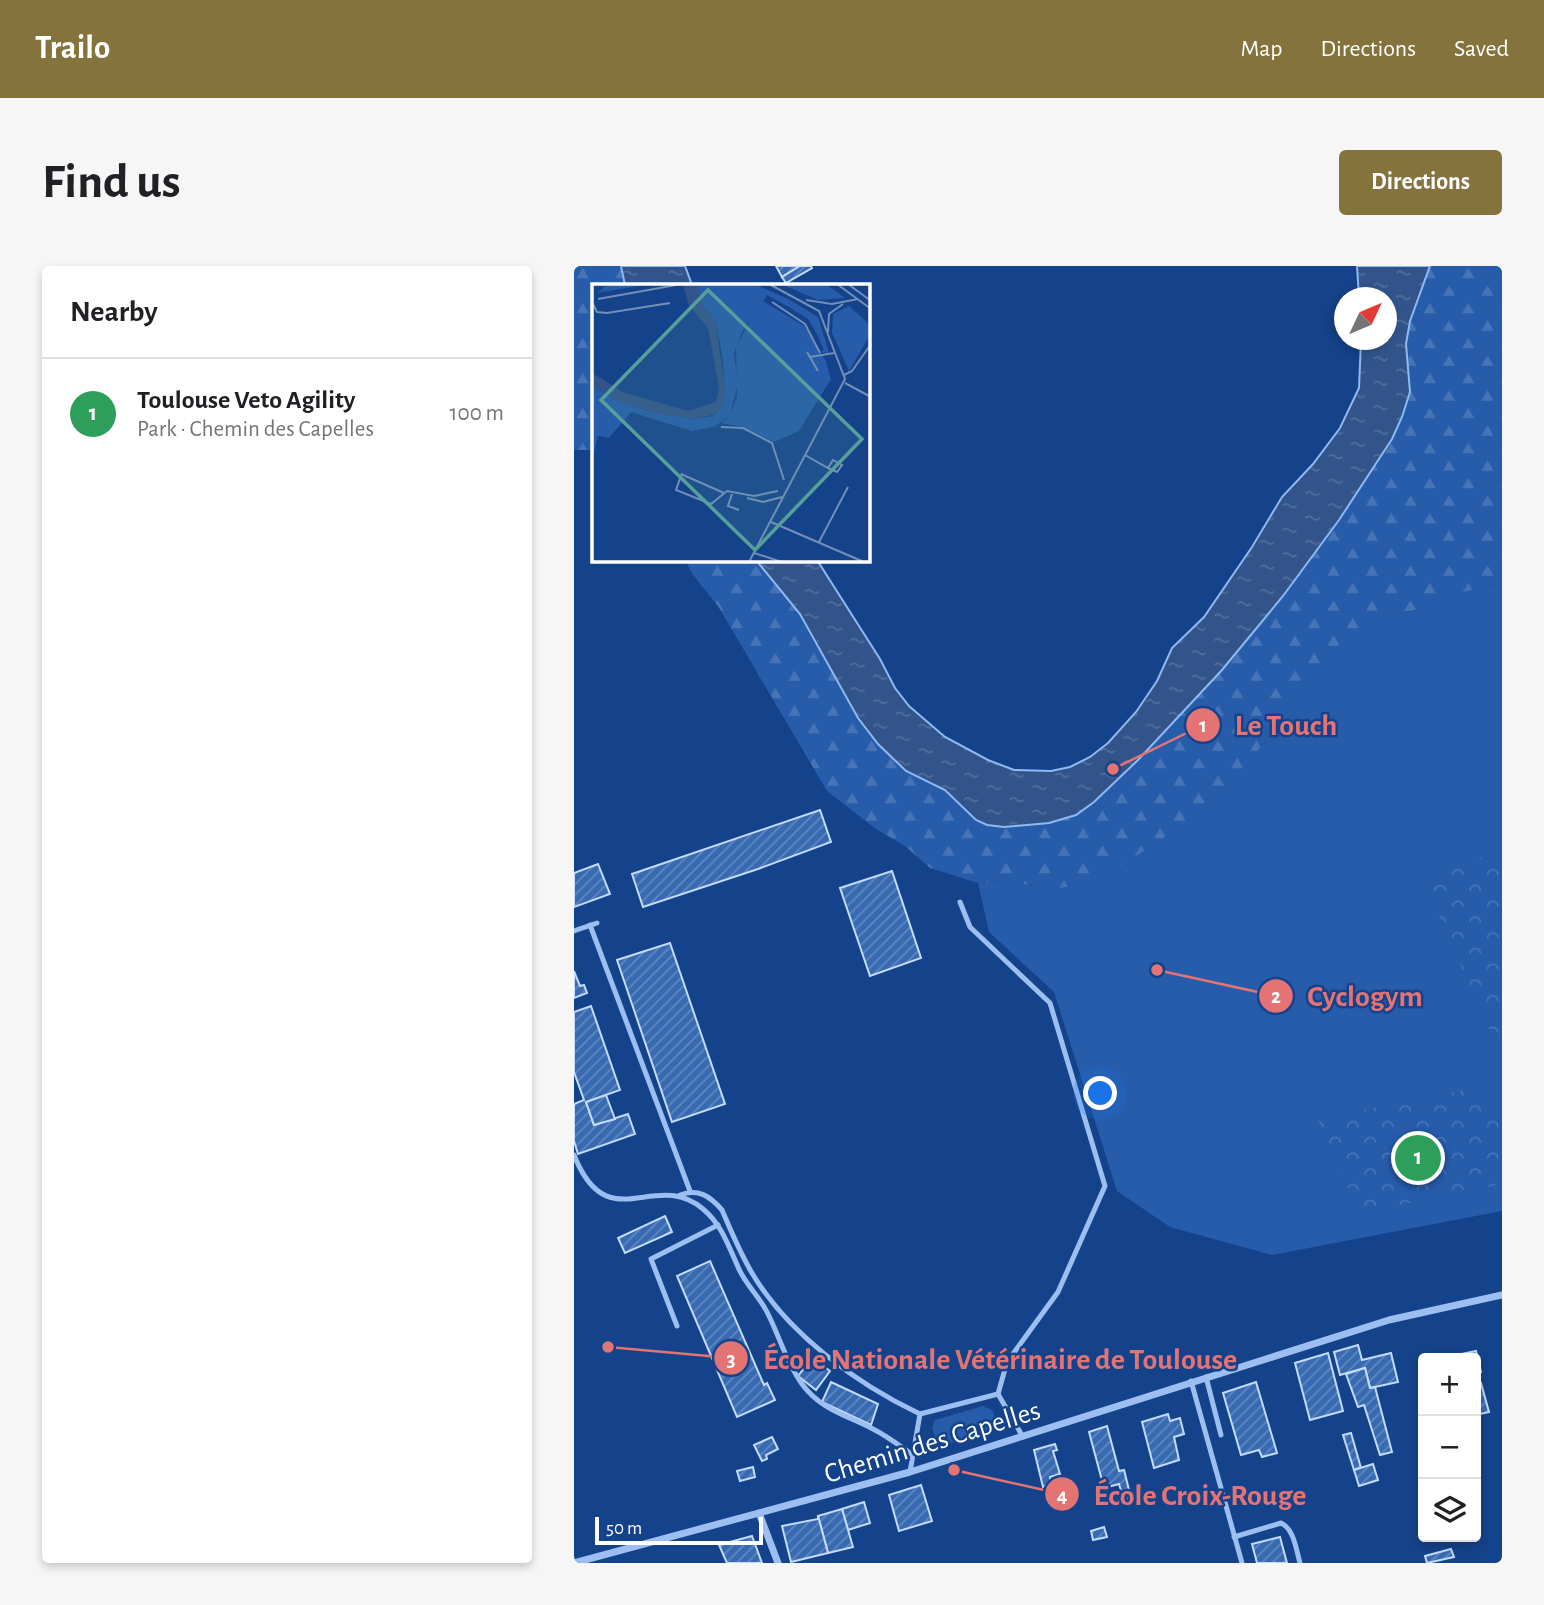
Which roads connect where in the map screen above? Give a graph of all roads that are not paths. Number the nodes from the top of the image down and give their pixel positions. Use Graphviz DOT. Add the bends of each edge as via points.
graph roads {
  1 [pos="960,902"];
  2 [pos="574,931"];
  3 [pos="574,1155"];
  4 [pos="690,1191"];
  5 [pos="680,1195"];
  6 [pos="718,1225"];
  7 [pos="1502,1295"];
  8 [pos="677,1326"];
  9 [pos="1206,1377"];
  10 [pos="1191,1381"];
  11 [pos="998,1394"];
  12 [pos="920,1414"];
  13 [pos="1222,1435"];
  14 [pos="1023,1437"];
  15 [pos="913,1455"];
  16 [pos="910,1472"];
  17 [pos="760,1513"];
  18 [pos="1234,1537"];
  19 [pos="574,1563"];
  20 [pos="778,1563"];
  21 [pos="1242,1563"];
  22 [pos="1300,1563"];
  1 -- 11 [label="lane" via="970,927 1050,1003 1105,1185 1058,1292 1007,1362"];
  2 -- 4 [label="lane" via="594,924"];
  3 -- 5 [label="lane" via="586,1181 608,1197"];
  4 -- 5 [label="lane"];
  4 -- 12 [label="lane" via="708,1195 722,1210 752,1274 797,1331 883,1394"];
  5 -- 6 [label="lane" via="695,1202"];
  6 -- 8 [label="lane" via="651,1259"];
  6 -- 15 [label="lane" via="803,1384 827,1409 875,1430"];
  7 -- 9 [label="street, Chemin des Capelles" via="1389,1320"];
  9 -- 10 [label="street, Chemin des Capelles"];
  9 -- 13 [label="lane"];
  10 -- 14 [label="street, Chemin des Capelles"];
  10 -- 18 [label="lane"];
  11 -- 12 [label="lane"];
  11 -- 14 [label="lane"];
  12 -- 15 [label="lane"];
  14 -- 16 [label="street, Chemin des Capelles"];
  15 -- 16 [label="lane"];
  16 -- 17 [label="street, Chemin des Capelles"];
  17 -- 19 [label="street, Chemin des Capelles"];
  17 -- 20 [label="street"];
  18 -- 21 [label="lane"];
  18 -- 22 [label="lane" via="1281,1523 1290,1530"];
}
